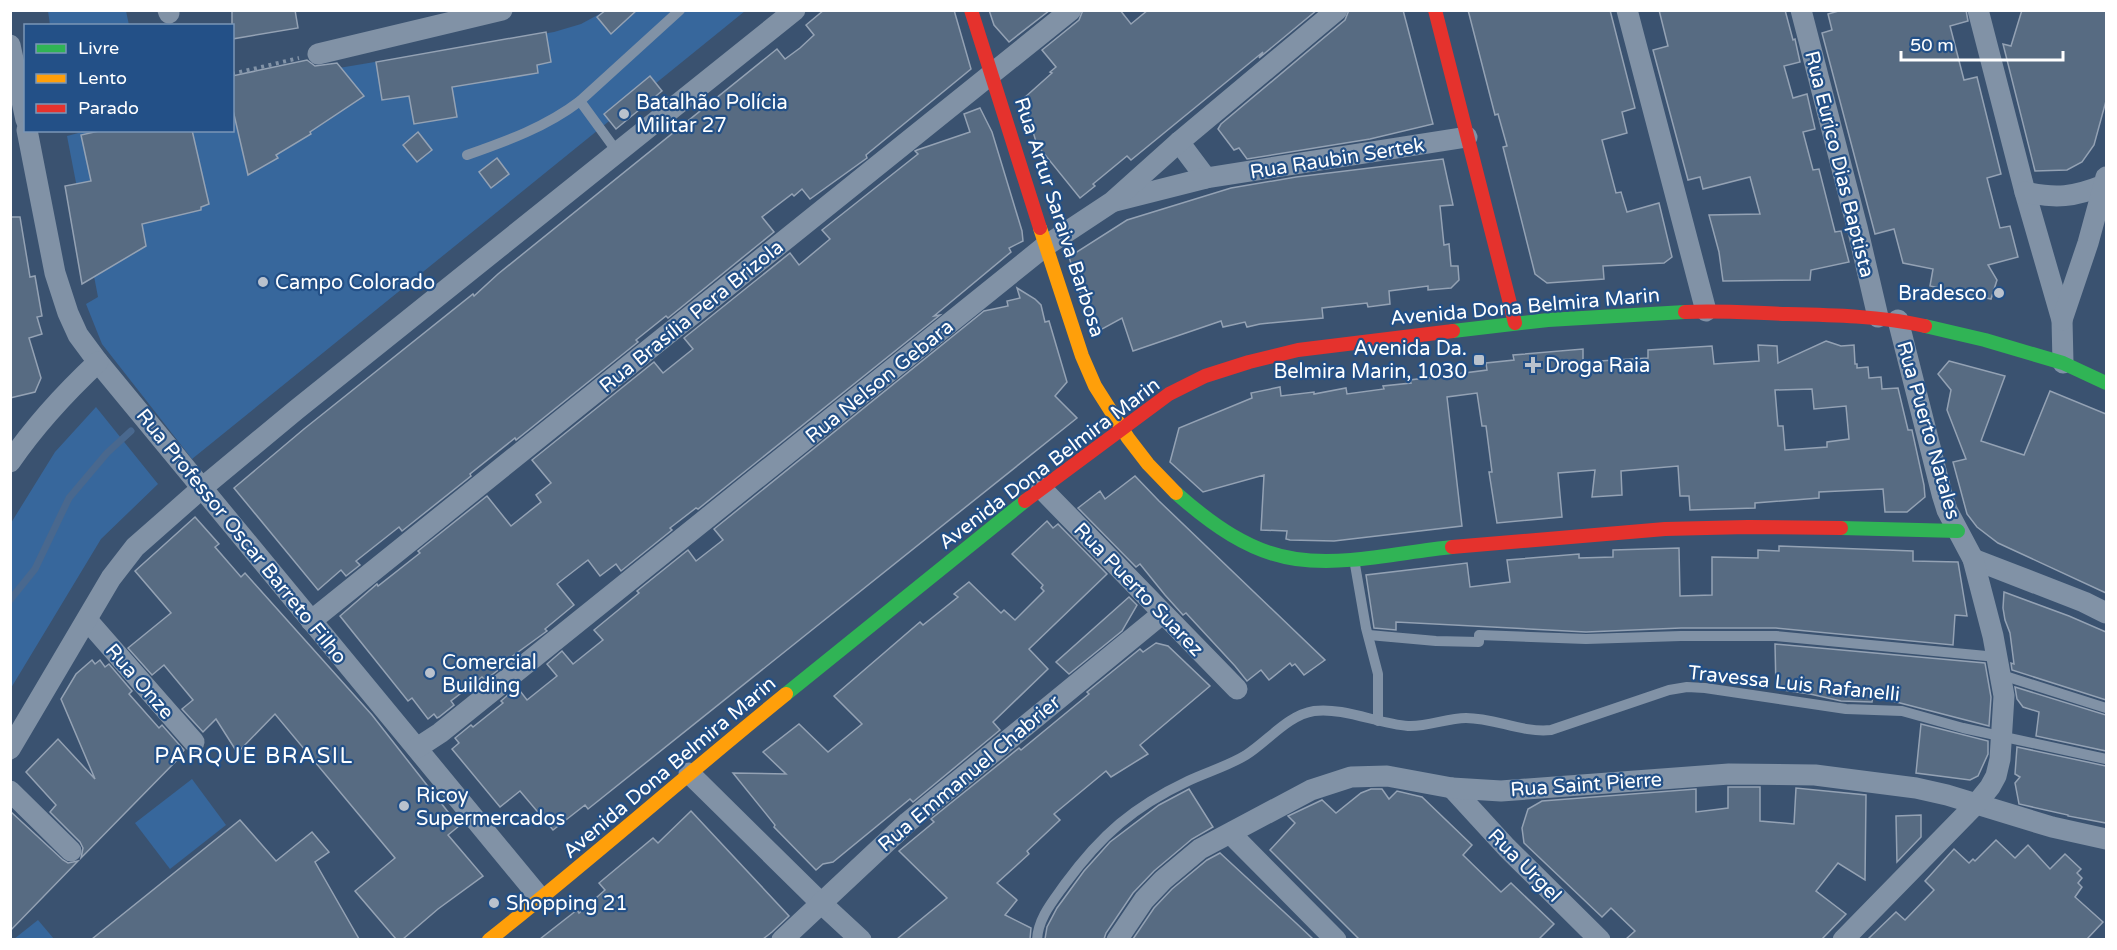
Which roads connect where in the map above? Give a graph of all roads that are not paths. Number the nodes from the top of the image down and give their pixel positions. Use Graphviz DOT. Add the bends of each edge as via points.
graph roads {
  1 [pos="502,10"];
  2 [pos="680,10"];
  3 [pos="795,10"];
  4 [pos="971,10"];
  5 [pos="1071,10"];
  6 [pos="1337,10"];
  7 [pos="1435,10"];
  8 [pos="1627,10"];
  9 [pos="1801,10"];
  10 [pos="1978,10"];
  11 [pos="10,45"];
  12 [pos="318,54"];
  13 [pos="994,73"];
  14 [pos="580,101"];
  15 [pos="24,111"];
  16 [pos="27,132"];
  17 [pos="1467,137"];
  18 [pos="1179,141"];
  19 [pos="618,153"];
  20 [pos="467,155"];
  21 [pos="1206,178"];
  22 [pos="2105,181"];
  23 [pos="2025,192"];
  24 [pos="1112,202"];
  25 [pos="1044,247"];
  26 [pos="1706,311"];
  27 [pos="1888,319"];
  28 [pos="2062,320"];
  29 [pos="1515,323"];
  30 [pos="98,362"];
  31 [pos="2063,363"];
  32 [pos="2106,383"];
  33 [pos="1122,430"];
  34 [pos="10,462"];
  35 [pos="202,488"];
  36 [pos="1041,488"];
  37 [pos="1958,531"];
  38 [pos="1354,559"];
  39 [pos="1973,559"];
  40 [pos="2106,613"];
  41 [pos="1162,614"];
  42 [pos="87,620"];
  43 [pos="311,621"];
  44 [pos="1369,635"];
  45 [pos="1999,666"];
  46 [pos="1237,689"];
  47 [pos="2106,708"];
  48 [pos="1378,721"];
  49 [pos="2002,735"];
  50 [pos="194,742"];
  51 [pos="417,748"];
  52 [pos="10,749"];
  53 [pos="2106,759"];
  54 [pos="689,773"];
  55 [pos="1452,788"];
  56 [pos="10,792"];
  57 [pos="1977,803"];
  58 [pos="1231,834"];
  59 [pos="2106,839"];
  60 [pos="71,851"];
  61 [pos="541,899"];
  62 [pos="821,903"];
  63 [pos="489,939"];
  64 [pos="782,939"];
  65 [pos="861,939"];
  66 [pos="1037,939"];
  67 [pos="1117,939"];
  68 [pos="1336,939"];
  69 [pos="1600,939"];
  70 [pos="1843,939"];
  1 -- 12 [label="street"];
  2 -- 14 [label="lane"];
  3 -- 19 [label="street"];
  4 -- 13 [label="main road, Rua Artur Saraiva Barbosa"];
  5 -- 13 [label="street, Rua Brasília Pera Brizola"];
  6 -- 18 [label="street, Rua Nelson Gebara"];
  7 -- 17 [label="main road"];
  8 -- 26 [label="street"];
  9 -- 27 [label="street, Rua Eurico Dias Baptista" via="1857,227"];
  10 -- 23 [label="street"];
  11 -- 15 [label="street"];
  13 -- 25 [label="main road, Rua Artur Saraiva Barbosa"];
  13 -- 43 [label="street, Rua Brasília Pera Brizola"];
  14 -- 19 [label="lane"];
  14 -- 20 [label="lane" via="542,126"];
  16 -- 30 [label="street, Rua Professor Oscar Barreto Filho" via="55,273 68,313"];
  17 -- 21 [label="street, Rua Raubin Sertek"];
  17 -- 29 [label="main road"];
  18 -- 21 [label="street"];
  18 -- 24 [label="street, Rua Nelson Gebara"];
  19 -- 35 [label="street"];
  21 -- 24 [label="street, Rua Raubin Sertek"];
  22 -- 23 [label="street" via="2061,197"];
  22 -- 28 [label="street"];
  23 -- 28 [label="street"];
  24 -- 25 [label="street, Rua Nelson Gebara"];
  25 -- 33 [label="main road, Rua Artur Saraiva Barbosa" via="1094,383"];
  25 -- 51 [label="street, Rua Nelson Gebara" via="606,601"];
  26 -- 27 [label="main road, Avenida Dona Belmira Marin"];
  26 -- 29 [label="main road, Avenida Dona Belmira Marin"];
  27 -- 31 [label="main road, Avenida Dona Belmira Marin" via="1985,340"];
  27 -- 37 [label="street, Rua Puerto Natales" via="1942,494"];
  28 -- 31 [label="street"];
  29 -- 33 [label="main road, Avenida Dona Belmira Marin" via="1336,344 1249,362 1205,376 1169,394"];
  30 -- 34 [label="street" via="60,398"];
  30 -- 35 [label="street, Rua Professor Oscar Barreto Filho"];
  31 -- 32 [label="main road, Avenida Dona Belmira Marin"];
  33 -- 36 [label="main road, Avenida Dona Belmira Marin"];
  33 -- 38 [label="main road" via="1181,497 1223,532 1289,558"];
  35 -- 42 [label="street" via="135,547 111,578"];
  35 -- 43 [label="street, Rua Professor Oscar Barreto Filho"];
  36 -- 41 [label="street, Rua Puerto Suarez"];
  36 -- 54 [label="main road, Avenida Dona Belmira Marin"];
  37 -- 38 [label="main road" via="1684,528 1528,539"];
  37 -- 39 [label="street, Rua Puerto Natales"];
  38 -- 44 [label="lane"];
  39 -- 40 [label="street"];
  39 -- 45 [label="street, Rua Puerto Natales"];
  41 -- 46 [label="street, Rua Puerto Suarez"];
  41 -- 62 [label="street, Rua Emmanuel Chabrier" via="942,793"];
  42 -- 50 [label="street, Rua Onze"];
  42 -- 52 [label="street"];
  43 -- 51 [label="street, Rua Professor Oscar Barreto Filho"];
  44 -- 45 [label="lane" via="1479,642 1479,635 1574,639 1776,636"];
  44 -- 48 [label="lane" via="1378,675"];
  45 -- 47 [label="lane"];
  45 -- 49 [label="street, Rua Puerto Natales" via="2004,696"];
  48 -- 49 [label="lane, Travessa Luis Rafanelli" via="1410,726 1465,718 1544,731 1687,687 1846,709 1893,710"];
  48 -- 66 [label="lane, Travessa Luis Rafanelli" via="1314,711 1300,716 1245,755 1145,804 1124,818 1085,857 1043,916"];
  49 -- 53 [label="lane, Travessa Luis Rafanelli"];
  49 -- 57 [label="street, Rua Puerto Natales" via="1996,776"];
  51 -- 61 [label="street, Rua Professor Oscar Barreto Filho"];
  54 -- 61 [label="main road, Avenida Dona Belmira Marin"];
  54 -- 62 [label="street"];
  55 -- 57 [label="street, Rua Saint Pierre" via="1501,791 1774,773 1860,779"];
  55 -- 58 [label="street, Rua Saint Pierre" via="1387,776 1351,777 1311,790"];
  55 -- 69 [label="street, Rua Urgel"];
  56 -- 60 [label="street"];
  57 -- 59 [label="street, Rua Saint Pierre" via="2044,825"];
  57 -- 70 [label="street, Rua Puerto Natales"];
  58 -- 67 [label="street, Rua Saint Pierre" via="1200,849 1163,880"];
  58 -- 68 [label="street"];
  61 -- 63 [label="main road, Avenida Dona Belmira Marin"];
  62 -- 64 [label="street, Rua Emmanuel Chabrier"];
  62 -- 65 [label="street"];
}
